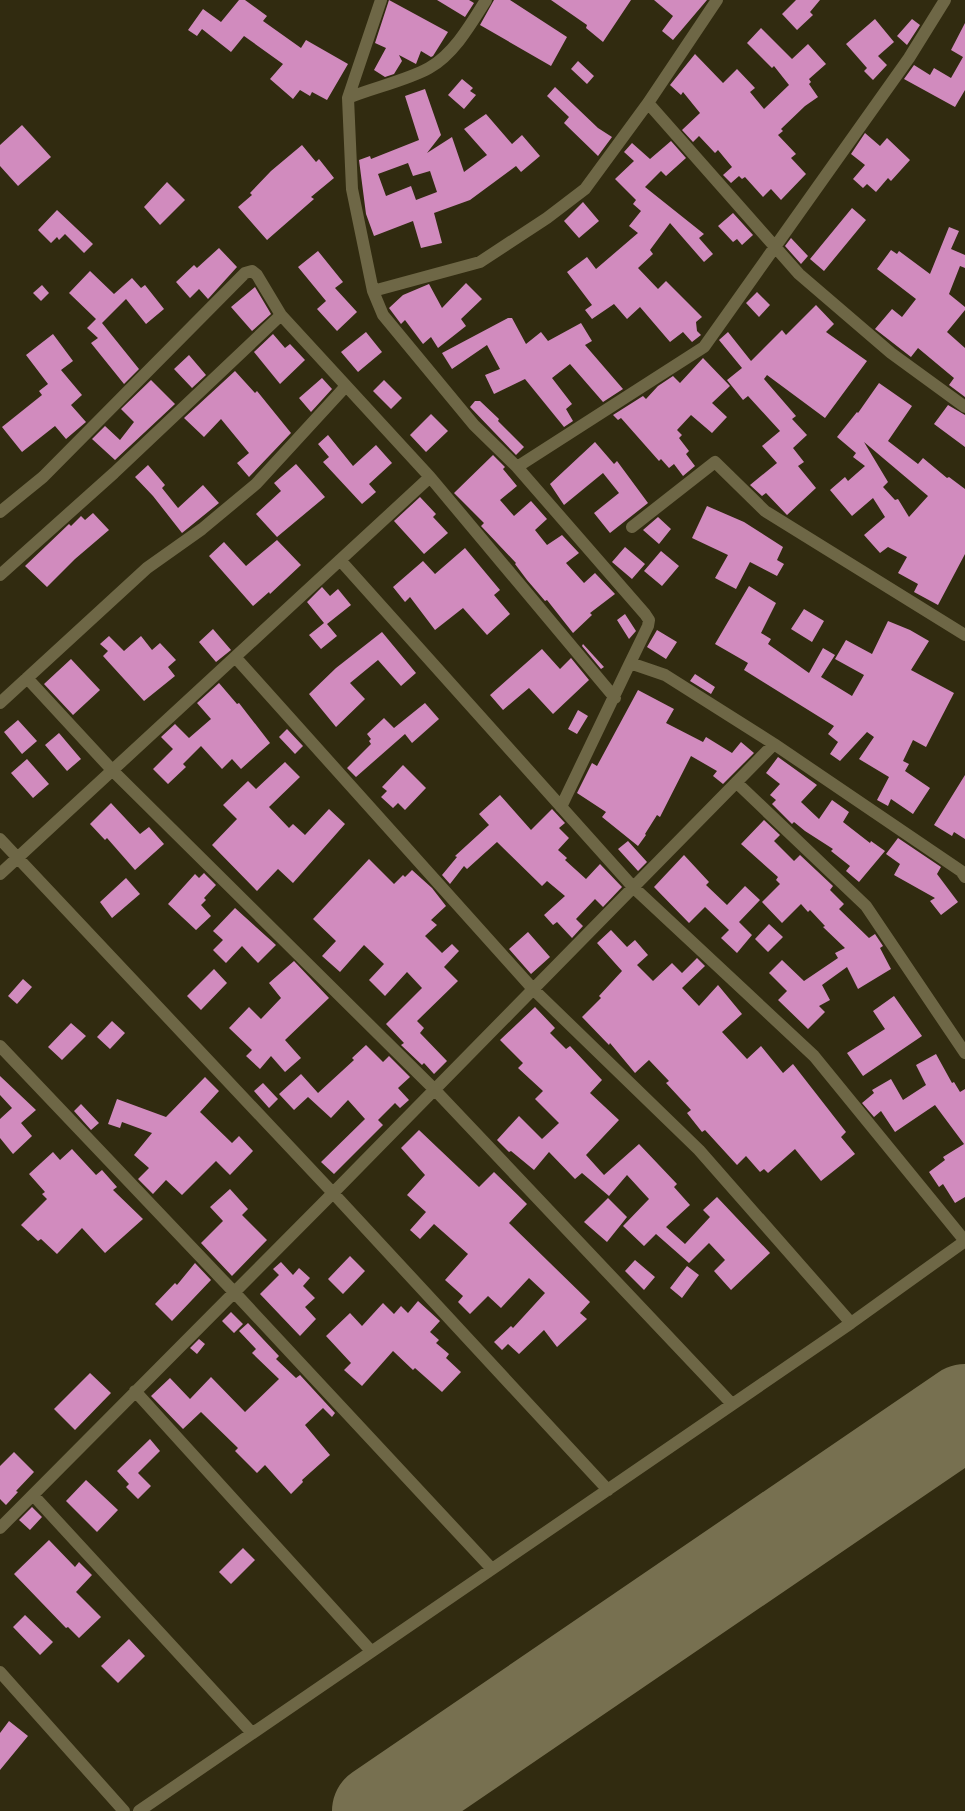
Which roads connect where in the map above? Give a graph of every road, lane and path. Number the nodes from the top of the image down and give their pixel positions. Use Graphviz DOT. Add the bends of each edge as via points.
graph roads {
  1 [pos="381,0"];
  2 [pos="486,0"];
  3 [pos="717,0"];
  4 [pos="945,0"];
  5 [pos="348,98"];
  6 [pos="648,103"];
  7 [pos="776,247"];
  8 [pos="372,291"];
  9 [pos="281,315"];
  10 [pos="346,386"];
  11 [pos="965,407"];
  12 [pos="517,467"];
  13 [pos="430,477"];
  14 [pos="0,512"];
  15 [pos="632,527"];
  16 [pos="340,560"];
  17 [pos="0,575"];
  18 [pos="965,635"];
  19 [pos="236,658"];
  20 [pos="630,663"];
  21 [pos="27,678"];
  22 [pos="615,698"];
  23 [pos="0,703"];
  24 [pos="774,744"];
  25 [pos="113,771"];
  26 [pos="736,783"];
  27 [pos="561,807"];
  28 [pos="0,839"];
  29 [pos="19,858"];
  30 [pos="0,874"];
  31 [pos="965,877"];
  32 [pos="633,887"];
  33 [pos="533,989"];
  34 [pos="0,1046"];
  35 [pos="965,1053"];
  36 [pos="434,1089"];
  37 [pos="333,1193"];
  38 [pos="965,1241"];
  39 [pos="234,1292"];
  40 [pos="851,1323"];
  41 [pos="135,1391"];
  42 [pos="732,1404"];
  43 [pos="608,1490"];
  44 [pos="32,1495"];
  45 [pos="0,1528"];
  46 [pos="492,1569"];
  47 [pos="372,1651"];
  48 [pos="0,1672"];
  49 [pos="252,1733"];
  50 [pos="124,1811"];
  51 [pos="139,1811"];
  1 -- 5 [label="street"];
  2 -- 5 [label="street" via="465,33 428,68"];
  3 -- 6 [label="street"];
  4 -- 7 [label="street" via="909,58"];
  5 -- 8 [label="street" via="352,189"];
  6 -- 7 [label="street"];
  6 -- 8 [label="street" via="585,189 547,218 480,262"];
  7 -- 11 [label="street" via="799,274 844,314"];
  7 -- 12 [label="street" via="704,347"];
  8 -- 12 [label="street" via="384,315 435,378 474,425"];
  9 -- 10 [label="street"];
  9 -- 14 [label="street" via="257,275 252,271 245,273 43,477"];
  9 -- 17 [label="street" via="114,473"];
  10 -- 13 [label="street"];
  10 -- 21 [label="street" via="256,484 202,529 147,568"];
  12 -- 20 [label="street" via="649,620"];
  13 -- 16 [label="street"];
  13 -- 22 [label="street"];
  15 -- 18 [label="street" via="715,462 765,511"];
  16 -- 19 [label="street"];
  16 -- 27 [label="street"];
  19 -- 25 [label="street"];
  19 -- 33 [label="street"];
  20 -- 22 [label="street"];
  20 -- 24 [label="street" via="665,675"];
  21 -- 23 [label="street"];
  21 -- 25 [label="street"];
  22 -- 27 [label="street"];
  24 -- 26 [label="street"];
  24 -- 31 [label="street" via="961,871"];
  25 -- 29 [label="street"];
  25 -- 36 [label="street"];
  26 -- 32 [label="street"];
  26 -- 35 [label="street" via="866,906"];
  27 -- 32 [label="street"];
  28 -- 29 [label="street"];
  29 -- 30 [label="street"];
  29 -- 37 [label="street"];
  32 -- 33 [label="street"];
  32 -- 38 [label="street" via="814,1056"];
  33 -- 36 [label="street"];
  33 -- 40 [label="street" via="699,1150"];
  34 -- 39 [label="street"];
  36 -- 37 [label="street"];
  36 -- 42 [label="street"];
  37 -- 39 [label="street"];
  37 -- 43 [label="street"];
  38 -- 40 [label="street"];
  39 -- 41 [label="street"];
  39 -- 46 [label="street"];
  40 -- 42 [label="street"];
  41 -- 44 [label="street"];
  41 -- 47 [label="street"];
  42 -- 43 [label="street"];
  43 -- 46 [label="street"];
  44 -- 45 [label="street"];
  44 -- 49 [label="street"];
  46 -- 47 [label="street"];
  47 -- 49 [label="street"];
  48 -- 50 [label="street"];
  49 -- 51 [label="street"];
}
